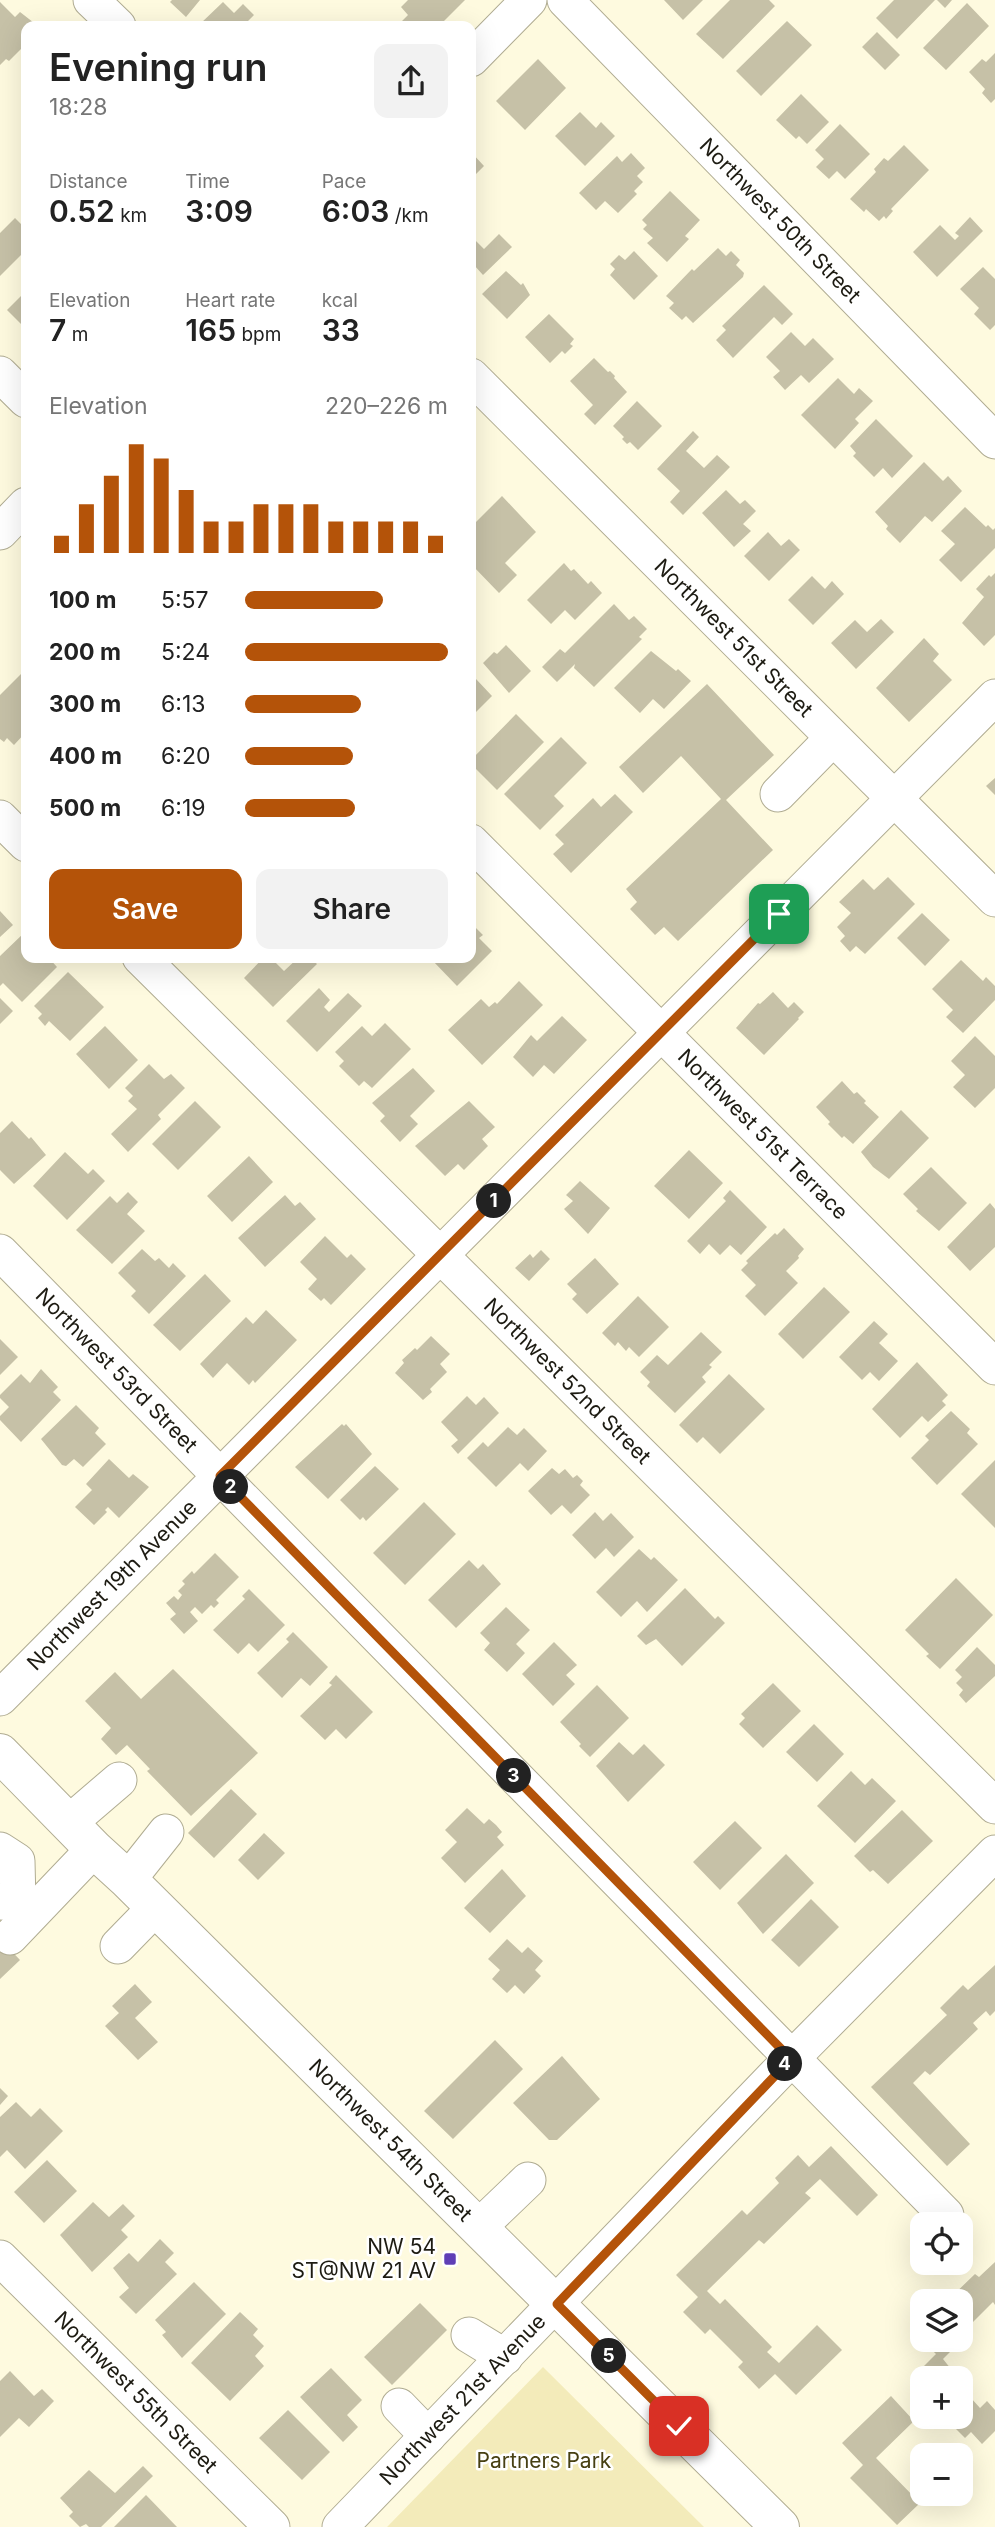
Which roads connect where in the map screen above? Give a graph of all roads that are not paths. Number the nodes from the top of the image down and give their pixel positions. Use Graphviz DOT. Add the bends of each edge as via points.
graph roads {
  1 [pos="91,0"];
  2 [pos="529,0"];
  3 [pos="565,0"];
  4 [pos="113,21"];
  5 [pos="476,55"];
  6 [pos="0,374"];
  7 [pos="476,381"];
  8 [pos="21,395"];
  9 [pos="995,441"];
  10 [pos="21,510"];
  11 [pos="0,532"];
  12 [pos="995,696"];
  13 [pos="832,739"];
  14 [pos="778,794"];
  15 [pos="893,800"];
  16 [pos="0,818"];
  17 [pos="21,839"];
  18 [pos="476,846"];
  19 [pos="995,899"];
  20 [pos="145,963"];
  21 [pos="661,1031"];
  22 [pos="0,1252"];
  23 [pos="439,1256"];
  24 [pos="995,1367"];
  25 [pos="220,1476"];
  26 [pos="0,1698"];
  27 [pos="0,1753"];
  28 [pos="119,1780"];
  29 [pos="995,1806"];
  30 [pos="166,1832"];
  31 [pos="82,1836"];
  32 [pos="0,1850"];
  33 [pos="995,1853"];
  34 [pos="128,1880"];
  35 [pos="18,1904"];
  36 [pos="156,1907"];
  37 [pos="10,1937"];
  38 [pos="118,1946"];
  39 [pos="791,2059"];
  40 [pos="528,2180"];
  41 [pos="943,2212"];
  42 [pos="479,2227"];
  43 [pos="0,2258"];
  44 [pos="557,2304"];
  45 [pos="469,2335"];
  46 [pos="505,2357"];
  47 [pos="398,2406"];
  48 [pos="428,2436"];
  49 [pos="272,2527"];
  50 [pos="340,2527"];
  51 [pos="780,2527"];
  1 -- 4 [label="street"];
  2 -- 5 [label="street"];
  3 -- 9 [label="street, Northwest 50th Street"];
  6 -- 8 [label="street"];
  7 -- 13 [label="street, Northwest 51st Street"];
  10 -- 11 [label="street"];
  12 -- 15 [label="street, Northwest 19th Avenue"];
  13 -- 14 [label="street"];
  13 -- 15 [label="street, Northwest 51st Street"];
  15 -- 19 [label="street, Northwest 51st Street"];
  15 -- 21 [label="street, Northwest 19th Avenue" via="827,846"];
  16 -- 17 [label="street"];
  18 -- 21 [label="street, Northwest 51st Terrace" via="557,906"];
  20 -- 23 [label="street, Northwest 52nd Street"];
  21 -- 23 [label="street, Northwest 19th Avenue"];
  21 -- 24 [label="street, Northwest 51st Terrace"];
  22 -- 25 [label="street, Northwest 53rd Street"];
  23 -- 25 [label="street, Northwest 19th Avenue"];
  23 -- 29 [label="street, Northwest 52nd Street"];
  25 -- 26 [label="street, Northwest 19th Avenue"];
  25 -- 39 [label="street, Northwest 53rd Street"];
  27 -- 31 [label="main road, Northwest 54th Street"];
  28 -- 31 [label="street"];
  30 -- 34 [label="street"];
  31 -- 34 [label="main road, Northwest 54th Street"];
  31 -- 35 [label="street"];
  32 -- 35 [label="street" via="17,1861"];
  33 -- 39 [label="street, Northwest 21st Avenue"];
  34 -- 36 [label="main road, Northwest 54th Street"];
  35 -- 37 [label="street"];
  36 -- 38 [label="street"];
  36 -- 42 [label="main road, Northwest 54th Street"];
  39 -- 41 [label="street, Northwest 53rd Street"];
  39 -- 44 [label="street, Northwest 21st Avenue"];
  40 -- 42 [label="street"];
  42 -- 44 [label="main road, Northwest 54th Street"];
  43 -- 49 [label="street, Northwest 55th Street"];
  44 -- 46 [label="street, Northwest 21st Avenue"];
  44 -- 51 [label="main road, Northwest 54th Street"];
  45 -- 46 [label="street"];
  46 -- 48 [label="street, Northwest 21st Avenue"];
  47 -- 48 [label="street"];
  48 -- 50 [label="street, Northwest 21st Avenue"];
}
